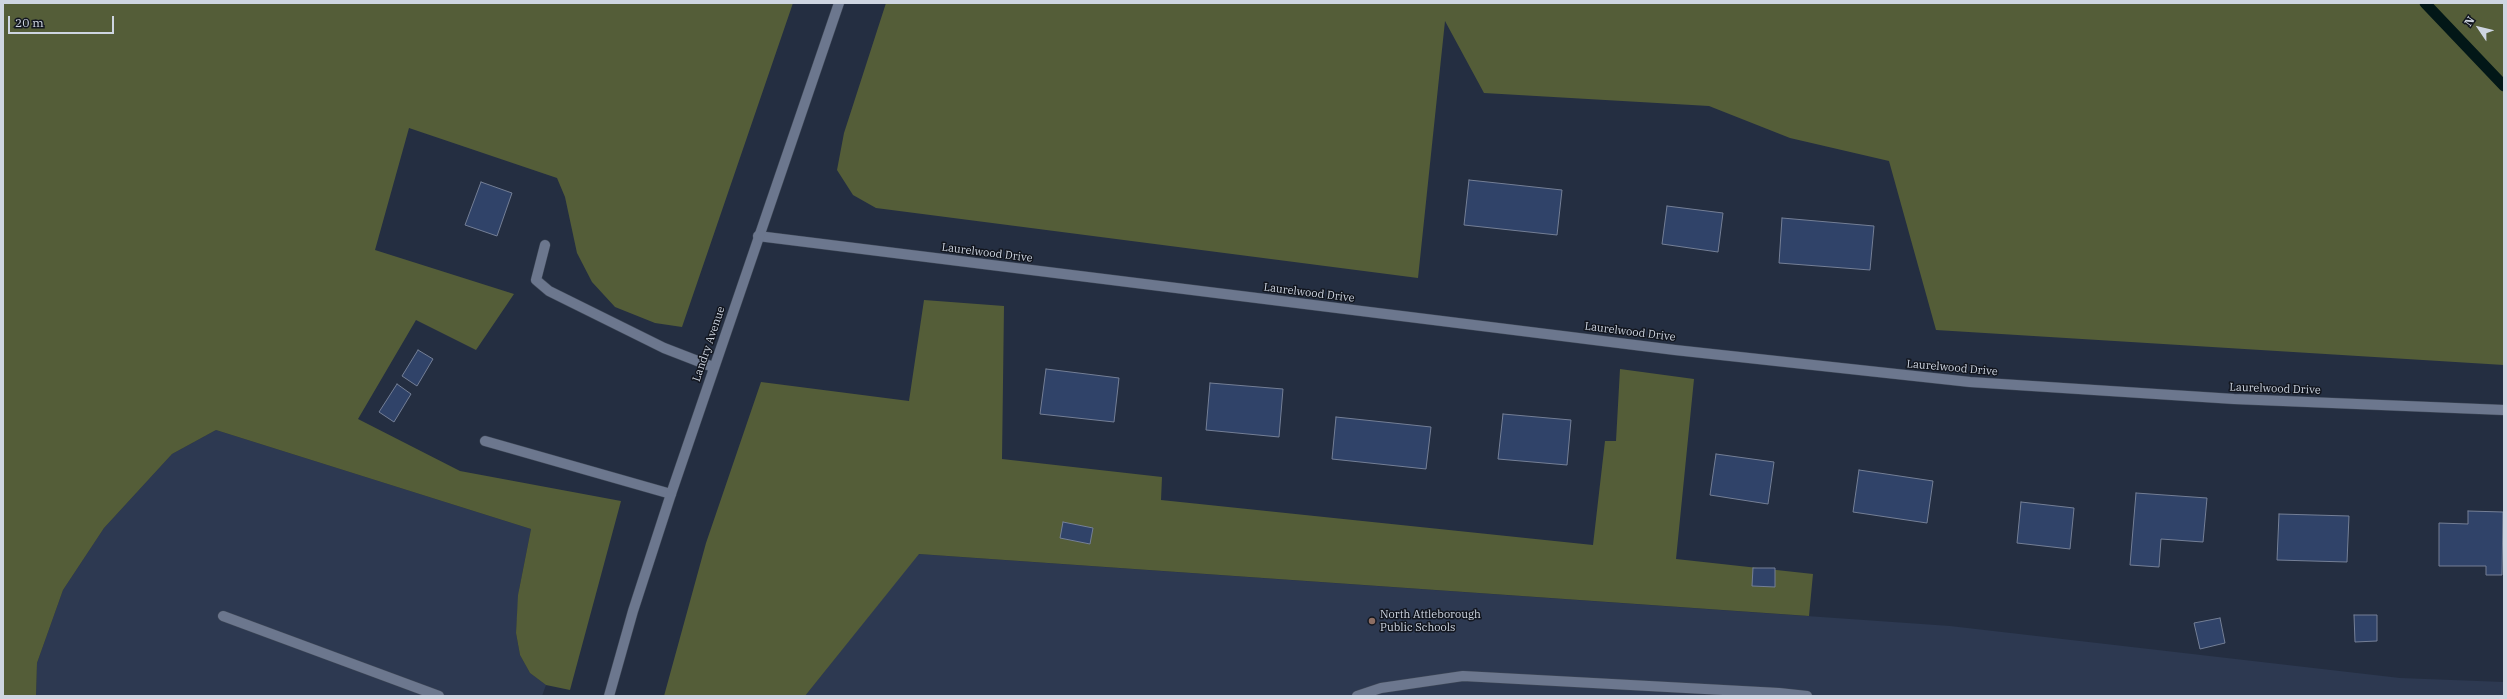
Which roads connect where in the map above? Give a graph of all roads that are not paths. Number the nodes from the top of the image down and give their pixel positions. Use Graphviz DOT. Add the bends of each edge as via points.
graph roads {
  1 [pos="838,3"];
  2 [pos="758,236"];
  3 [pos="545,245"];
  4 [pos="713,367"];
  5 [pos="2504,410"];
  6 [pos="485,441"];
  7 [pos="671,494"];
  8 [pos="223,616"];
  9 [pos="438,696"];
  10 [pos="609,696"];
  11 [pos="1357,696"];
  12 [pos="1807,696"];
  1 -- 2 [label="street, Landry Avenue"];
  2 -- 4 [label="street, Landry Avenue"];
  2 -- 5 [label="street, Laurelwood Drive" via="1667,349 1970,382 2234,399"];
  3 -- 4 [label="street" via="536,280 549,291 664,348"];
  4 -- 7 [label="street, Landry Avenue"];
  6 -- 7 [label="street" via="623,478"];
  7 -- 10 [label="street, Landry Avenue"];
  8 -- 9 [label="street"];
  11 -- 12 [label="street" via="1381,688 1464,676 1756,691"];
}
